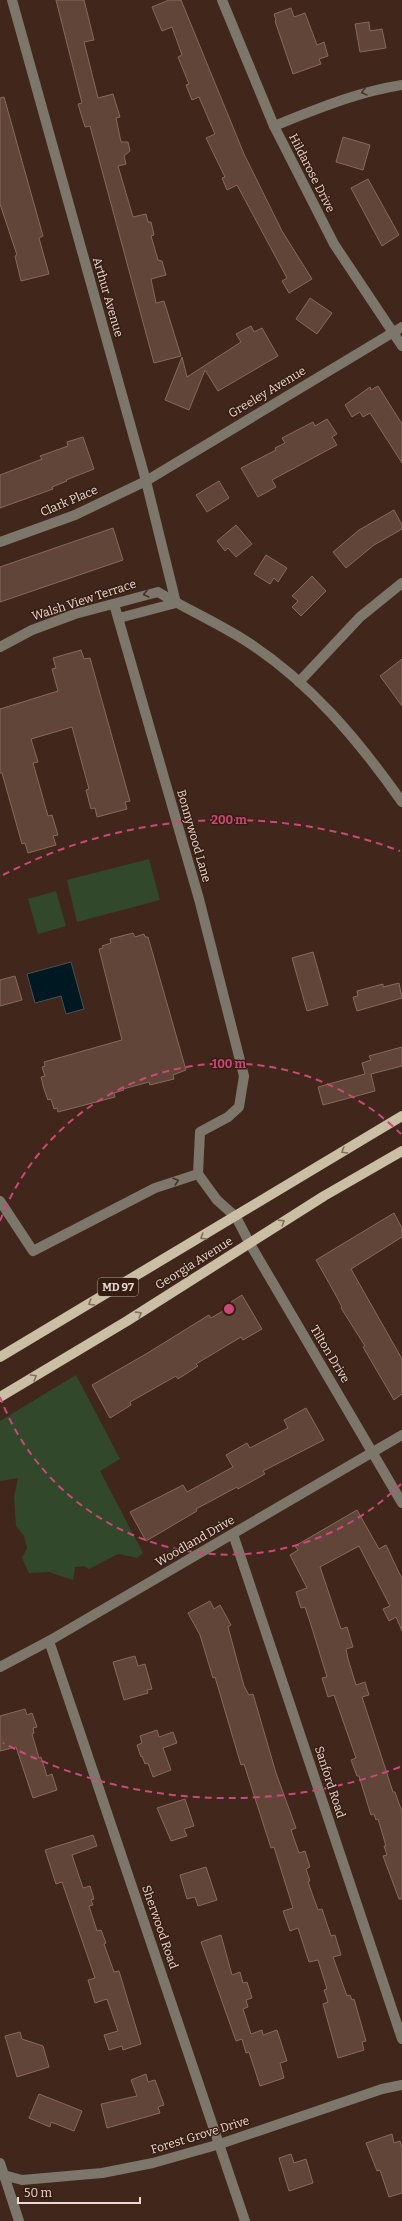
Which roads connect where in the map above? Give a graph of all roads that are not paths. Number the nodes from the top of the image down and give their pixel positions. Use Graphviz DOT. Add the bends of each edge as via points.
graph roads {
  1 [pos="12,0"];
  2 [pos="222,0"];
  3 [pos="402,85"];
  4 [pos="274,126"];
  5 [pos="402,327"];
  6 [pos="393,332"];
  7 [pos="402,346"];
  8 [pos="146,480"];
  9 [pos="0,542"];
  10 [pos="402,583"];
  11 [pos="176,603"];
  12 [pos="114,604"];
  13 [pos="119,618"];
  14 [pos="0,648"];
  15 [pos="299,682"];
  16 [pos="402,802"];
  17 [pos="402,1116"];
  18 [pos="402,1151"];
  19 [pos="198,1174"];
  20 [pos="0,1201"];
  21 [pos="236,1217"];
  22 [pos="250,1244"];
  23 [pos="0,1357"];
  24 [pos="0,1397"];
  25 [pos="402,1435"];
  26 [pos="373,1452"];
  27 [pos="402,1503"];
  28 [pos="233,1534"];
  29 [pos="48,1641"];
  30 [pos="0,1667"];
  31 [pos="402,2039"];
  32 [pos="402,2085"];
  33 [pos="220,2144"];
  34 [pos="0,2163"];
  35 [pos="2,2174"];
  36 [pos="19,2221"];
  37 [pos="245,2221"];
  1 -- 8 [label="street, Arthur Avenue"];
  2 -- 4 [label="street, Hildarose Drive"];
  3 -- 4 [label="street, one-way" via="345,97"];
  4 -- 6 [label="street, Hildarose Drive" via="334,244"];
  5 -- 6 [label="street, Greeley Avenue"];
  6 -- 7 [label="street, Hildarose Drive"];
  6 -- 8 [label="street, Greeley Avenue"];
  8 -- 9 [label="street, Clark Place" via="75,515"];
  8 -- 11 [label="street, Arthur Avenue"];
  10 -- 15 [label="street" via="360,617"];
  11 -- 12 [label="street, Walsh View Terrace, one-way" via="158,592"];
  11 -- 13 [label="street"];
  11 -- 15 [label="street, Walsh View Terrace" via="246,641"];
  12 -- 13 [label="street, Bonnywood Lane"];
  12 -- 14 [label="street, Walsh View Terrace" via="75,614 32,630"];
  13 -- 19 [label="street, Bonnywood Lane" via="199,899 244,1076 239,1107 228,1117 200,1132"];
  15 -- 16 [label="street, Walsh View Terrace" via="366,751"];
  17 -- 21 [label="main road, Georgia Avenue / MD 97, one-way"];
  22 -- 18 [label="main road, Georgia Avenue / MD 97, one-way" via="324,1196"];
  20 -- 19 [label="street, one-way" via="32,1251 155,1188"];
  19 -- 21 [label="street" via="217,1200"];
  21 -- 22 [label="street, Tilton Drive"];
  21 -- 23 [label="main road, Georgia Avenue / MD 97, one-way"];
  24 -- 22 [label="main road, Georgia Avenue / MD 97, one-way"];
  22 -- 26 [label="street, Tilton Drive"];
  25 -- 26 [label="street, Woodland Drive"];
  26 -- 27 [label="street, Tilton Drive"];
  26 -- 28 [label="street, Woodland Drive"];
  28 -- 29 [label="street, Woodland Drive"];
  28 -- 31 [label="street, Sanford Road"];
  29 -- 30 [label="street, Woodland Drive"];
  29 -- 33 [label="street, Sherwood Road"];
  32 -- 33 [label="street, Forest Grove Drive" via="382,2089"];
  33 -- 35 [label="street, Forest Grove Drive" via="153,2163 102,2173 22,2180"];
  33 -- 37 [label="street, Sherwood Road"];
  34 -- 35 [label="street"];
  35 -- 36 [label="street"];
}
